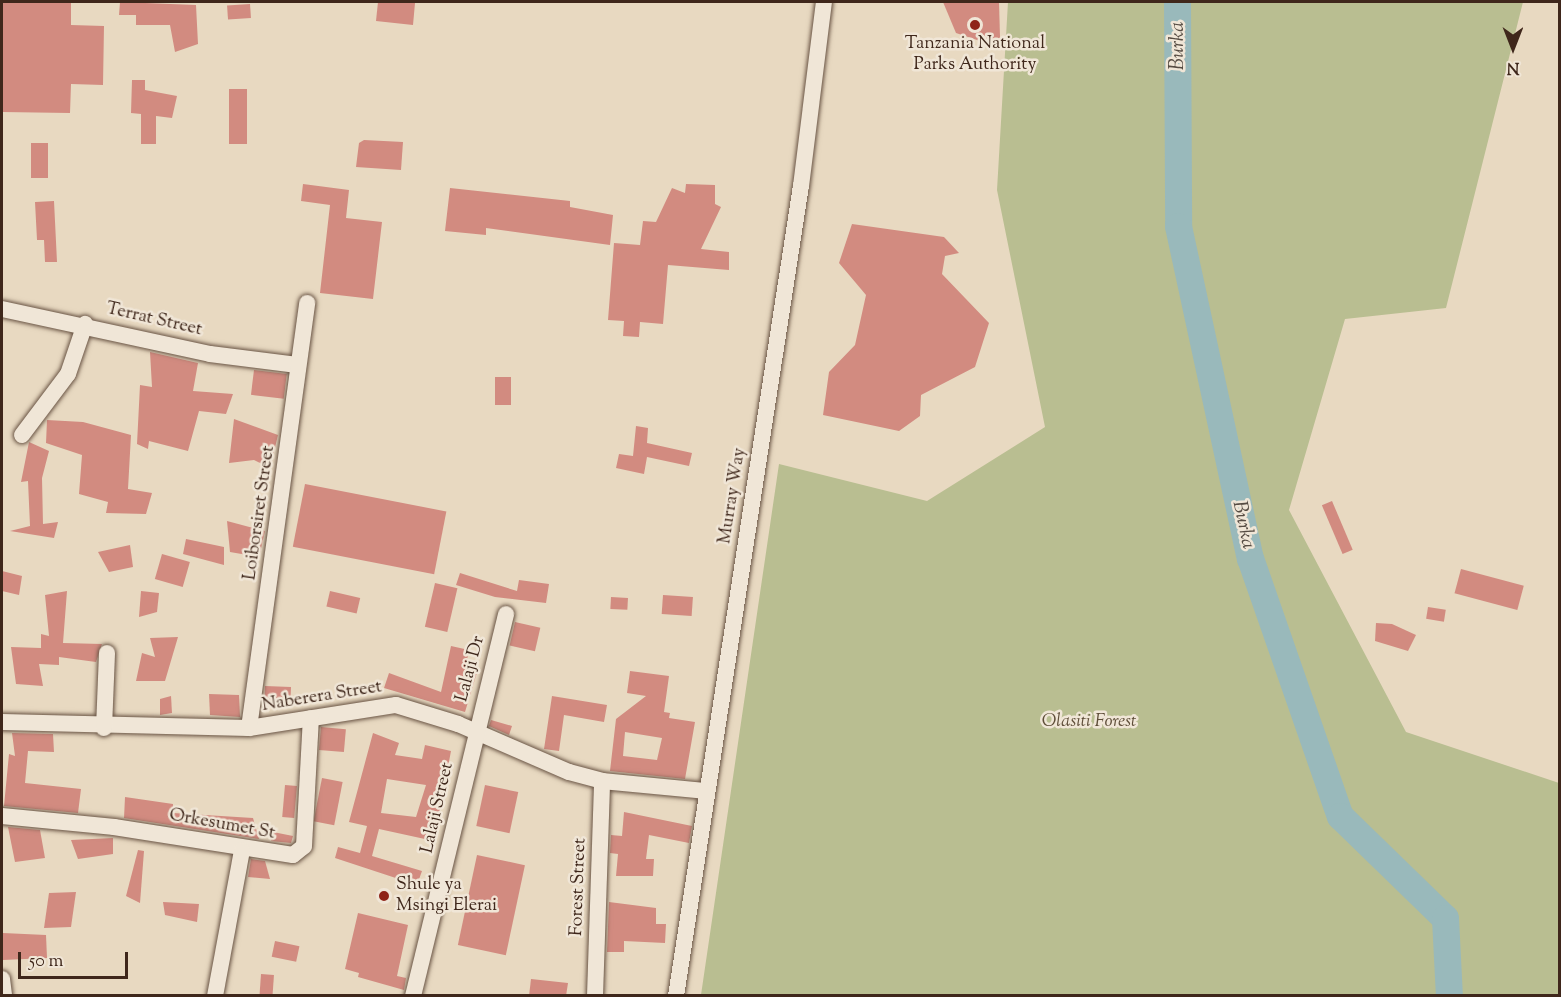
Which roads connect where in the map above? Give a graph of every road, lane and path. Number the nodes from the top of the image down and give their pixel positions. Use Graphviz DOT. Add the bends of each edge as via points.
graph roads {
  1 [pos="824,2"];
  2 [pos="307,303"];
  3 [pos="2,309"];
  4 [pos="85,324"];
  5 [pos="297,365"];
  6 [pos="22,435"];
  7 [pos="506,614"];
  8 [pos="107,653"];
  9 [pos="311,718"];
  10 [pos="2,722"];
  11 [pos="104,728"];
  12 [pos="249,728"];
  13 [pos="474,734"];
  14 [pos="602,781"];
  15 [pos="705,791"];
  16 [pos="2,816"];
  17 [pos="242,850"];
  18 [pos="2,979"];
  19 [pos="4,996"];
  20 [pos="214,996"];
  21 [pos="413,996"];
  22 [pos="595,996"];
  23 [pos="676,996"];
  1 -- 15 [label="street, Murray Way" via="801,186"];
  2 -- 5 [label="street, Loiborsiret Street"];
  3 -- 4 [label="street, Terrat Street"];
  4 -- 5 [label="street, Terrat Street" via="210,354"];
  4 -- 6 [label="street" via="68,374"];
  5 -- 12 [label="street, Loiborsiret Street"];
  7 -- 13 [label="street, Lalaji Dr"];
  8 -- 11 [label="street"];
  9 -- 12 [label="street, Naberera Street"];
  9 -- 13 [label="street, Naberera Street" via="396,705 432,714"];
  9 -- 17 [label="street, Orkesumet St" via="304,846 293,855"];
  10 -- 11 [label="street, Naberera Street"];
  11 -- 12 [label="street, Naberera Street"];
  13 -- 14 [label="street, Naberera Street"];
  13 -- 21 [label="street, Lalaji Street"];
  14 -- 15 [label="street, Naberera Street"];
  14 -- 22 [label="street, Forest Street"];
  15 -- 23 [label="street, Murray Way"];
  16 -- 17 [label="street, Orkesumet St" via="124,829"];
  17 -- 20 [label="street"];
  18 -- 19 [label="street"];
}
